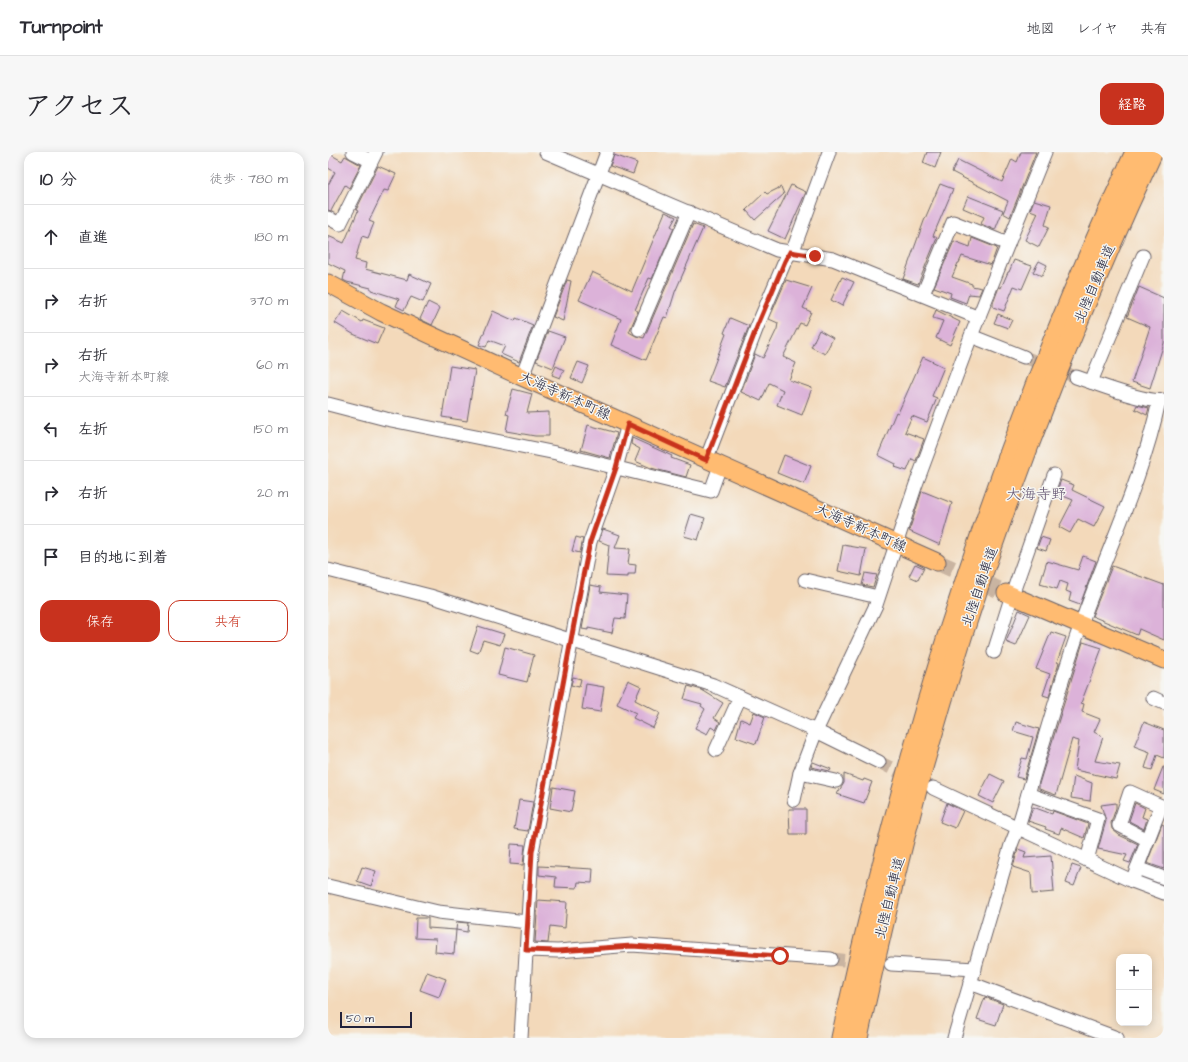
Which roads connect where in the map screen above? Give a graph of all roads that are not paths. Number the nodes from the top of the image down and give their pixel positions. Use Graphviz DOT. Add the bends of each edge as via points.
graph roads {
  1 [pos="353,152"];
  2 [pos="546,152"];
  3 [pos="607,152"];
  4 [pos="829,152"];
  5 [pos="1045,152"];
  6 [pos="1135,152"];
  7 [pos="1153,152"];
  8 [pos="374,157"];
  9 [pos="597,174"];
  10 [pos="689,212"];
  11 [pos="328,218"];
  12 [pos="1008,244"];
  13 [pos="790,252"];
  14 [pos="1143,256"];
  15 [pos="328,284"];
  16 [pos="923,294"];
  17 [pos="979,318"];
  18 [pos="639,329"];
  19 [pos="972,336"];
  20 [pos="1024,357"];
  21 [pos="522,377"];
  22 [pos="1076,377"];
  23 [pos="1091,382"];
  24 [pos="1162,401"];
  25 [pos="328,404"];
  26 [pos="628,424"];
  27 [pos="713,463"];
  28 [pos="616,468"];
  29 [pos="1054,475"];
  30 [pos="896,543"];
  31 [pos="937,562"];
  32 [pos="328,570"];
  33 [pos="805,580"];
  34 [pos="1009,594"];
  35 [pos="878,597"];
  36 [pos="1080,624"];
  37 [pos="571,640"];
  38 [pos="994,652"];
  39 [pos="1164,660"];
  40 [pos="740,697"];
  41 [pos="816,731"];
  42 [pos="716,750"];
  43 [pos="879,762"];
  44 [pos="800,773"];
  45 [pos="836,781"];
  46 [pos="933,788"];
  47 [pos="1028,794"];
  48 [pos="794,800"];
  49 [pos="1163,807"];
  50 [pos="1018,827"];
  51 [pos="1148,840"];
  52 [pos="1087,860"];
  53 [pos="1137,868"];
  54 [pos="1164,878"];
  55 [pos="1132,881"];
  56 [pos="328,886"];
  57 [pos="1164,893"];
  58 [pos="527,922"];
  59 [pos="526,950"];
  60 [pos="831,959"];
  61 [pos="891,964"];
  62 [pos="975,969"];
  63 [pos="970,983"];
  64 [pos="521,1038"];
  65 [pos="841,1038"];
  66 [pos="858,1038"];
  67 [pos="954,1038"];
  68 [pos="1117,1038"];
  1 -- 8 [label="street"];
  2 -- 9 [label="street"];
  3 -- 9 [label="street"];
  4 -- 13 [label="street" via="796,245"];
  5 -- 12 [label="street"];
  6 -- 65 [label="highway, 北陸自動車道" via="1046,358 1008,455 954,612 923,712 880,868"];
  7 -- 66 [label="highway, 北陸自動車道" via="1059,367 1025,456 968,622 918,786"];
  8 -- 11 [label="street" via="340,224"];
  9 -- 10 [label="street"];
  9 -- 21 [label="street"];
  10 -- 13 [label="street" via="778,250"];
  10 -- 18 [label="street"];
  12 -- 16 [label="street" via="953,222"];
  12 -- 17 [label="street"];
  13 -- 16 [label="street" via="833,259"];
  13 -- 27 [label="street" via="757,327"];
  14 -- 23 [label="street"];
  15 -- 21 [label="main road, 大海寺新本町線" via="381,312"];
  16 -- 17 [label="street"];
  17 -- 19 [label="street"];
  19 -- 20 [label="street"];
  19 -- 30 [label="street"];
  21 -- 26 [label="main road, 大海寺新本町線"];
  22 -- 23 [label="street"];
  23 -- 24 [label="street"];
  24 -- 36 [label="street" via="1135,483"];
  25 -- 28 [label="street"];
  26 -- 27 [label="main road, 大海寺新本町線"];
  26 -- 28 [label="street"];
  27 -- 28 [label="street" via="711,491"];
  27 -- 30 [label="main road, 大海寺新本町線"];
  28 -- 37 [label="street" via="590,542"];
  29 -- 34 [label="street"];
  30 -- 31 [label="main road, 大海寺新本町線"];
  30 -- 35 [label="street"];
  32 -- 37 [label="street" via="430,596"];
  33 -- 35 [label="street"];
  34 -- 36 [label="main road"];
  34 -- 38 [label="street"];
  35 -- 41 [label="street"];
  36 -- 39 [label="main road"];
  36 -- 47 [label="street"];
  37 -- 40 [label="street" via="713,685"];
  37 -- 58 [label="street" via="532,852"];
  40 -- 41 [label="street"];
  40 -- 42 [label="street"];
  41 -- 43 [label="street"];
  41 -- 44 [label="street"];
  44 -- 45 [label="street"];
  44 -- 48 [label="street"];
  46 -- 50 [label="street"];
  47 -- 50 [label="street"];
  47 -- 52 [label="street" via="1098,819"];
  49 -- 51 [label="street"];
  49 -- 51 [label="street" via="1130,792 1118,825"];
  50 -- 52 [label="street"];
  50 -- 62 [label="street"];
  51 -- 53 [label="street"];
  52 -- 55 [label="street"];
  53 -- 54 [label="street"];
  53 -- 55 [label="street"];
  55 -- 57 [label="street"];
  56 -- 58 [label="street" via="438,912"];
  58 -- 59 [label="street"];
  59 -- 60 [label="street" via="558,951 632,946"];
  59 -- 64 [label="street"];
  61 -- 62 [label="street"];
  62 -- 63 [label="street"];
  63 -- 67 [label="street"];
  63 -- 68 [label="street"];
}
